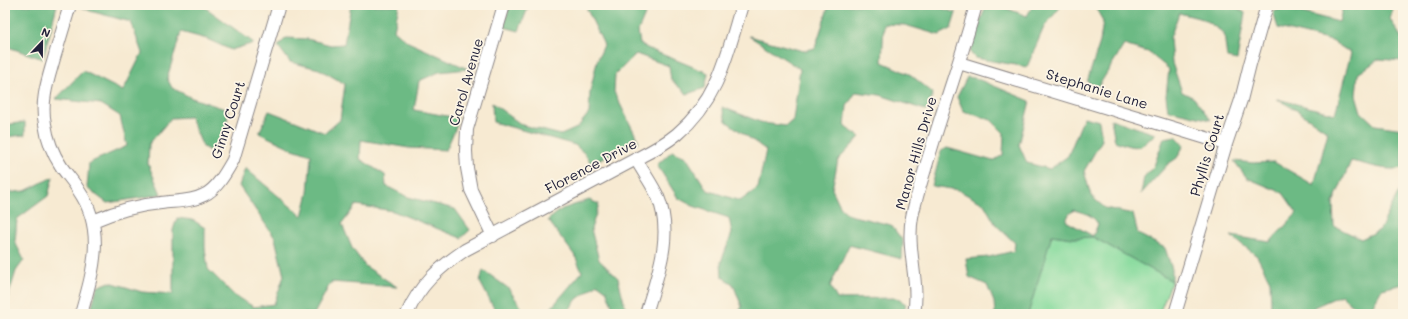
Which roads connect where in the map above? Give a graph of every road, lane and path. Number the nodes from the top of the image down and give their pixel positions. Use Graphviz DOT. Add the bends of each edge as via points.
graph roads {
  1 [pos="70,5"];
  2 [pos="279,5"];
  3 [pos="504,5"];
  4 [pos="742,5"];
  5 [pos="976,5"];
  6 [pos="1267,5"];
  7 [pos="959,62"];
  8 [pos="1226,144"];
  9 [pos="636,160"];
  10 [pos="93,221"];
  11 [pos="493,236"];
  12 [pos="81,314"];
  13 [pos="407,314"];
  14 [pos="646,314"];
  15 [pos="914,314"];
  16 [pos="1175,314"];
  1 -- 10 [label="street" via="48,79 44,122 60,165 80,192"];
  2 -- 10 [label="street, Ginny Court" via="233,160 222,178 204,195 190,200 126,210"];
  3 -- 11 [label="street, Carol Avenue" via="467,129 467,162 471,190"];
  4 -- 9 [label="street, Florence Drive" via="724,65 704,105 677,134"];
  5 -- 7 [label="street, Manor Hills Drive"];
  6 -- 8 [label="street, Phyllis Court"];
  7 -- 8 [label="street, Stephanie Lane"];
  7 -- 15 [label="street, Manor Hills Drive" via="912,218 910,235 916,291"];
  8 -- 16 [label="street, Phyllis Court"];
  9 -- 11 [label="street, Florence Drive"];
  9 -- 14 [label="street" via="658,196 665,222 662,255"];
  10 -- 12 [label="street" via="96,238 94,255"];
  11 -- 13 [label="street, Florence Drive" via="466,250 435,272 419,291"];
}
